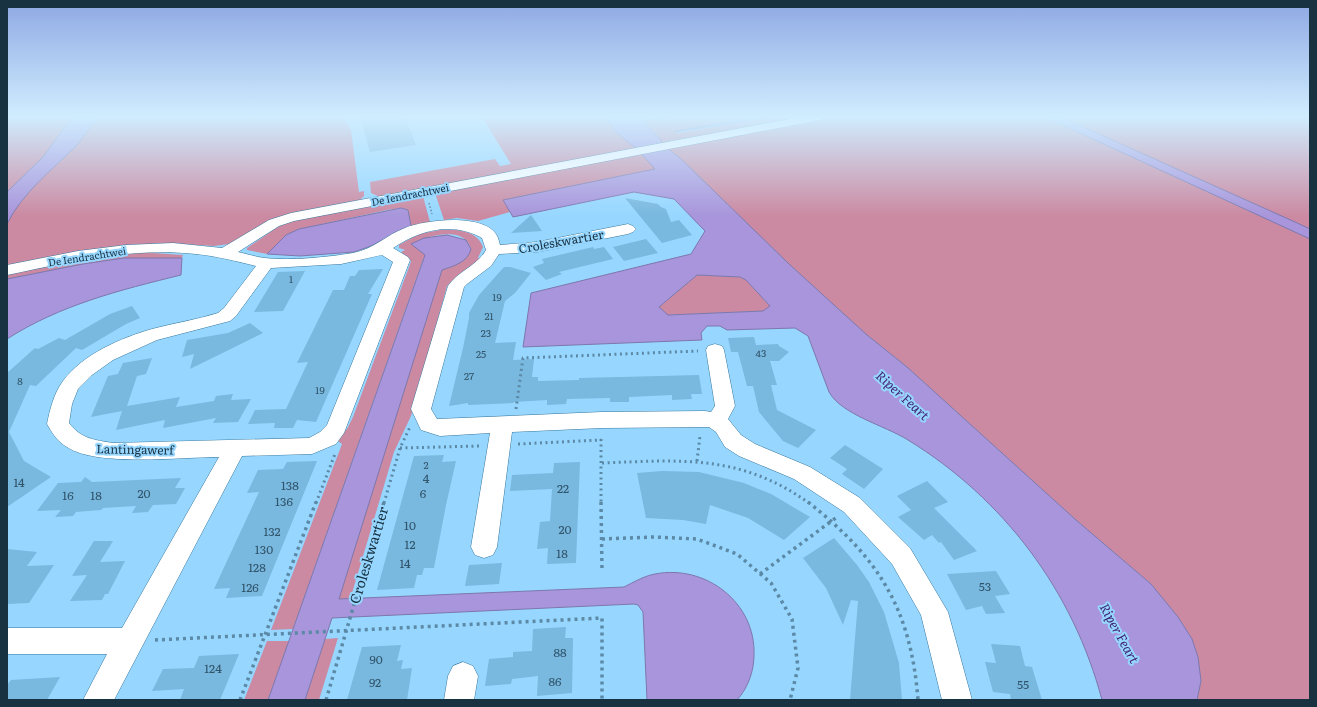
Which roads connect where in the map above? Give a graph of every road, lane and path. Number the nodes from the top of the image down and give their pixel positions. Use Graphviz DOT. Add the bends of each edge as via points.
graph roads {
  1 [pos="646,150"];
  2 [pos="426,191"];
  3 [pos="436,226"];
  4 [pos="628,228"];
  5 [pos="383,249"];
  6 [pos="494,250"];
  7 [pos="224,254"];
  8 [pos="266,262"];
  9 [pos="7,270"];
  10 [pos="715,350"];
  11 [pos="424,418"];
  12 [pos="706,419"];
  13 [pos="602,420"];
  14 [pos="508,425"];
  15 [pos="328,438"];
  16 [pos="235,448"];
  17 [pos="697,461"];
  18 [pos="602,463"];
  19 [pos="852,505"];
  20 [pos="831,521"];
  21 [pos="602,539"];
  22 [pos="484,547"];
  23 [pos="602,570"];
  24 [pos="760,574"];
  25 [pos="346,631"];
  26 [pos="265,635"];
  27 [pos="7,641"];
  28 [pos="130,641"];
  29 [pos="98,700"];
  30 [pos="240,700"];
  31 [pos="326,700"];
  32 [pos="602,700"];
  33 [pos="791,700"];
  34 [pos="918,700"];
  35 [pos="957,700"];
  1 -- 2 [label="street, De Iendrachtwei"];
  2 -- 3 [label="path"];
  2 -- 7 [label="street, De Iendrachtwei" via="274,222"];
  3 -- 5 [label="street" via="416,229 402,235"];
  3 -- 6 [label="street" via="458,225 476,228 489,235"];
  4 -- 6 [label="street, Croleskwartier" via="537,247"];
  5 -- 8 [label="street" via="342,260 309,263"];
  5 -- 15 [label="street" via="402,260 336,428"];
  6 -- 11 [label="street" via="489,261 462,278 456,286 421,409"];
  7 -- 8 [label="street"];
  7 -- 9 [label="street, De Iendrachtwei" via="176,248 133,249"];
  8 -- 16 [label="street, Lantingawerf" via="224,317 149,336 118,349 94,364 71,386 60,406 58,424 67,437 84,447 113,451"];
  10 -- 12 [label="street" via="726,406"];
  10 -- 14 [label="path" via="523,358"];
  11 -- 14 [label="street" via="429,424 440,428"];
  11 -- 25 [label="path, Croleskwartier" via="410,427 400,448"];
  12 -- 13 [label="street"];
  12 -- 17 [label="path" via="700,435"];
  12 -- 19 [label="street" via="724,427 733,441 747,450 802,473"];
  13 -- 14 [label="street"];
  13 -- 18 [label="path"];
  14 -- 22 [label="street"];
  15 -- 16 [label="street, Lantingawerf" via="312,446"];
  15 -- 26 [label="path" via="338,444"];
  16 -- 28 [label="street"];
  17 -- 18 [label="path"];
  17 -- 20 [label="path" via="731,467 763,477 800,497"];
  18 -- 21 [label="path"];
  19 -- 20 [label="path"];
  19 -- 35 [label="street" via="901,556 934,612"];
  20 -- 24 [label="path"];
  20 -- 34 [label="path" via="856,544 878,573 902,616 915,665"];
  21 -- 23 [label="path"];
  21 -- 24 [label="path" via="697,539 737,554"];
  24 -- 33 [label="path" via="771,583 792,619 798,668"];
  25 -- 26 [label="path"];
  25 -- 31 [label="path, Croleskwartier"];
  25 -- 32 [label="path" via="602,618"];
  26 -- 28 [label="path"];
  26 -- 30 [label="path"];
  27 -- 28 [label="street"];
  28 -- 29 [label="street"];
}
